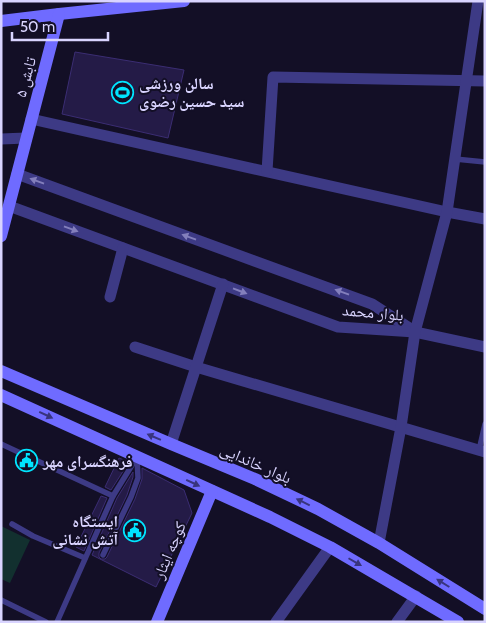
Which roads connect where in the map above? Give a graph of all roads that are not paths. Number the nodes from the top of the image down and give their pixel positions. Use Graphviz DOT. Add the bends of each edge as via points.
graph roads {
  1 [pos="184,1"];
  2 [pos="478,1"];
  3 [pos="59,14"];
  4 [pos="1,21"];
  5 [pos="466,81"];
  6 [pos="485,81"];
  7 [pos="31,119"];
  8 [pos="26,138"];
  9 [pos="1,139"];
  10 [pos="455,159"];
  11 [pos="485,162"];
  12 [pos="267,171"];
  13 [pos="17,174"];
  14 [pos="9,206"];
  15 [pos="447,212"];
  16 [pos="485,219"];
  17 [pos="1,236"];
  18 [pos="123,248"];
  19 [pos="223,284"];
  20 [pos="110,297"];
  21 [pos="415,332"];
  22 [pos="135,347"];
  23 [pos="485,347"];
  24 [pos="196,367"];
  25 [pos="1,371"];
  26 [pos="1,395"];
  27 [pos="485,424"];
  28 [pos="401,427"];
  29 [pos="1,444"];
  30 [pos="171,444"];
  31 [pos="482,451"];
  32 [pos="137,457"];
  33 [pos="212,491"];
  34 [pos="113,496"];
  35 [pos="12,524"];
  36 [pos="380,543"];
  37 [pos="330,547"];
  38 [pos="103,556"];
  39 [pos="85,558"];
  40 [pos="416,596"];
  41 [pos="1,600"];
  42 [pos="485,609"];
  43 [pos="46,622"];
  44 [pos="57,622"];
  45 [pos="157,622"];
  46 [pos="276,622"];
  47 [pos="397,622"];
  48 [pos="458,622"];
  1 -- 3 [label="main road"];
  2 -- 5 [label="street"];
  3 -- 4 [label="main road"];
  3 -- 7 [label="main road, تابش ۵"];
  5 -- 6 [label="street"];
  5 -- 10 [label="street"];
  5 -- 12 [label="street" via="273,77"];
  7 -- 8 [label="main road, تابش ۵"];
  7 -- 12 [label="street"];
  8 -- 9 [label="street"];
  8 -- 13 [label="main road, تابش ۵"];
  10 -- 11 [label="lane"];
  10 -- 15 [label="street"];
  12 -- 15 [label="street"];
  13 -- 14 [label="main road, تابش ۵"];
  21 -- 13 [label="street, بلوار محمد, one-way" via="372,304"];
  14 -- 17 [label="main road, تابش ۵"];
  14 -- 18 [label="street, بلوار محمد, one-way"];
  15 -- 16 [label="street"];
  15 -- 21 [label="street"];
  18 -- 19 [label="street, بلوار محمد"];
  18 -- 20 [label="street"];
  19 -- 21 [label="street, بلوار محمد, one-way" via="338,327"];
  19 -- 24 [label="street"];
  21 -- 23 [label="street"];
  21 -- 28 [label="street"];
  22 -- 24 [label="street"];
  24 -- 28 [label="street"];
  24 -- 30 [label="street"];
  30 -- 25 [label="main road, بلوار خاندایی, one-way"];
  26 -- 32 [label="main road, one-way"];
  27 -- 31 [label="lane"];
  28 -- 31 [label="street"];
  28 -- 36 [label="street"];
  29 -- 34 [label="lane"];
  36 -- 30 [label="main road, بلوار خاندایی, one-way" via="255,479"];
  32 -- 33 [label="main road, one-way"];
  32 -- 34 [label="lane"];
  32 -- 38 [label="lane" via="138,478"];
  33 -- 37 [label="main road"];
  33 -- 45 [label="main road, کوچه ایثار"];
  34 -- 39 [label="lane"];
  35 -- 39 [label="lane"];
  42 -- 36 [label="main road, بلوار خاندایی, one-way"];
  37 -- 40 [label="main road, one-way"];
  37 -- 46 [label="street"];
  39 -- 44 [label="lane"];
  40 -- 47 [label="street"];
  40 -- 48 [label="main road"];
  41 -- 43 [label="lane"];
}
